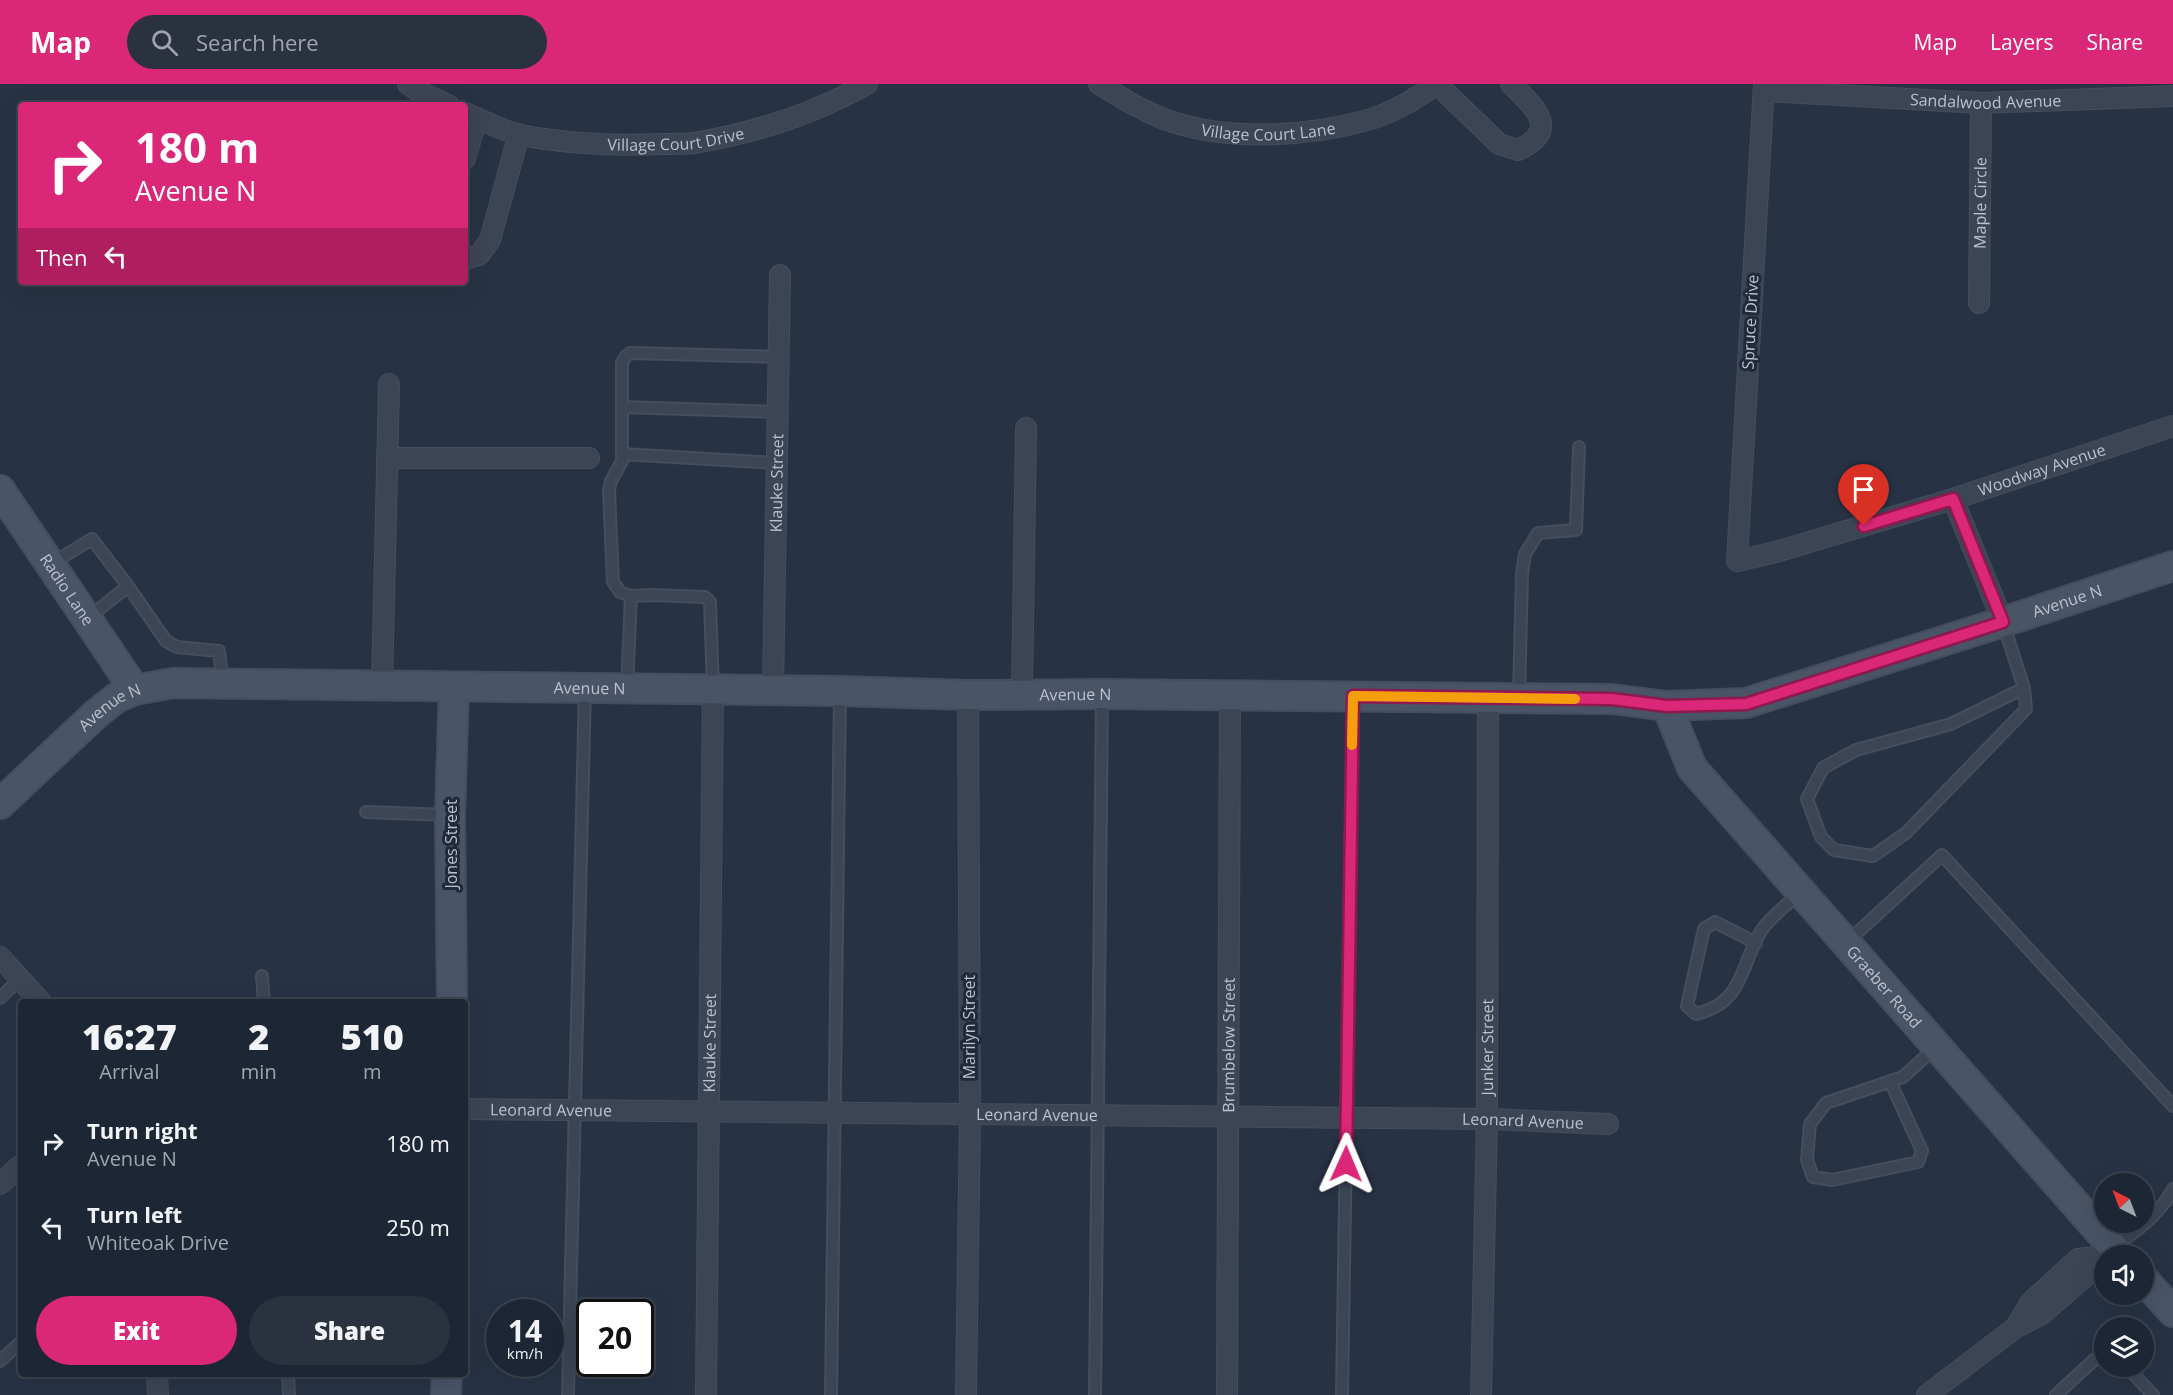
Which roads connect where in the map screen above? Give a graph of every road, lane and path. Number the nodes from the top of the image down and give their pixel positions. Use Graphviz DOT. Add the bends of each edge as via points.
graph roads {
  1 [pos="408,84"];
  2 [pos="867,84"];
  3 [pos="1099,84"];
  4 [pos="1437,84"];
  5 [pos="1511,84"];
  6 [pos="1764,88"];
  7 [pos="2173,96"];
  8 [pos="442,102"];
  9 [pos="1981,103"];
  10 [pos="471,115"];
  11 [pos="519,134"];
  12 [pos="468,137"];
  13 [pos="468,258"];
  14 [pos="780,274"];
  15 [pos="1979,303"];
  16 [pos="779,357"];
  17 [pos="389,384"];
  18 [pos="622,407"];
  19 [pos="778,412"];
  20 [pos="2173,426"];
  21 [pos="1026,428"];
  22 [pos="1579,447"];
  23 [pos="622,454"];
  24 [pos="387,458"];
  25 [pos="589,458"];
  26 [pos="777,464"];
  27 [pos="0,490"];
  28 [pos="1953,499"];
  29 [pos="1737,561"];
  30 [pos="50,564"];
  31 [pos="2173,566"];
  32 [pos="128,586"];
  33 [pos="631,596"];
  34 [pos="87,619"];
  35 [pos="2003,622"];
  36 [pos="223,684"];
  37 [pos="382,686"];
  38 [pos="454,687"];
  39 [pos="585,688"];
  40 [pos="627,688"];
  41 [pos="2024,688"];
  42 [pos="713,689"];
  43 [pos="135,690"];
  44 [pos="774,690"];
  45 [pos="840,691"];
  46 [pos="1022,693"];
  47 [pos="1102,694"];
  48 [pos="968,695"];
  49 [pos="1230,695"];
  50 [pos="1353,696"];
  51 [pos="1488,698"];
  52 [pos="1519,698"];
  53 [pos="1667,706"];
  54 [pos="8,796"];
  55 [pos="366,812"];
  56 [pos="450,815"];
  57 [pos="1801,892"];
  58 [pos="1756,943"];
  59 [pos="1845,943"];
  60 [pos="0,957"];
  61 [pos="262,976"];
  62 [pos="20,979"];
  63 [pos="0,998"];
  64 [pos="38,999"];
  65 [pos="264,999"];
  66 [pos="452,999"];
  67 [pos="1936,1047"];
  68 [pos="1890,1082"];
  69 [pos="2173,1106"];
  70 [pos="468,1109"];
  71 [pos="575,1110"];
  72 [pos="709,1111"];
  73 [pos="835,1113"];
  74 [pos="970,1114"];
  75 [pos="1097,1115"];
  76 [pos="1228,1117"];
  77 [pos="1346,1118"];
  78 [pos="1487,1119"];
  79 [pos="1608,1124"];
  80 [pos="18,1168"];
  81 [pos="0,1184"];
  82 [pos="2173,1189"];
  83 [pos="2105,1245"];
  84 [pos="2121,1245"];
  85 [pos="2094,1256"];
  86 [pos="2154,1291"];
  87 [pos="2173,1312"];
  88 [pos="18,1345"];
  89 [pos="0,1361"];
  90 [pos="2094,1361"];
  91 [pos="157,1377"];
  92 [pos="288,1377"];
  93 [pos="447,1377"];
  94 [pos="2136,1377"];
  95 [pos="158,1395"];
  96 [pos="289,1395"];
  97 [pos="446,1395"];
  98 [pos="568,1395"];
  99 [pos="706,1395"];
  100 [pos="831,1395"];
  101 [pos="966,1395"];
  102 [pos="1095,1395"];
  103 [pos="1227,1395"];
  104 [pos="1342,1395"];
  105 [pos="1481,1395"];
  106 [pos="1927,1395"];
  107 [pos="2056,1395"];
  108 [pos="2153,1395"];
  1 -- 8 [label="street"];
  2 -- 11 [label="street, Village Court Drive" via="804,114 693,143 579,142"];
  3 -- 4 [label="street, Village Court Lane" via="1166,119 1210,130 1267,135 1317,131 1370,120"];
  4 -- 5 [label="street" via="1499,144 1518,150 1533,143 1540,132 1540,118"];
  6 -- 9 [label="street, Sandalwood Avenue"];
  6 -- 29 [label="street, Spruce Drive"];
  7 -- 9 [label="street, Sandalwood Avenue"];
  9 -- 15 [label="street, Maple Circle"];
  10 -- 11 [label="street, Village Court Drive"];
  10 -- 12 [label="street"];
  11 -- 13 [label="street" via="490,240 479,255"];
  14 -- 16 [label="street, Klauke Street"];
  16 -- 18 [label="lane" via="630,353 622,363"];
  16 -- 19 [label="street, Klauke Street"];
  17 -- 24 [label="street"];
  18 -- 19 [label="lane"];
  18 -- 23 [label="lane"];
  19 -- 26 [label="street, Klauke Street"];
  20 -- 28 [label="street, Woodway Avenue"];
  21 -- 46 [label="street"];
  22 -- 52 [label="lane" via="1575,530 1538,533 1525,554"];
  23 -- 26 [label="lane"];
  23 -- 33 [label="lane" via="609,491 613,582 620,592"];
  24 -- 25 [label="street"];
  24 -- 37 [label="street"];
  26 -- 44 [label="street, Klauke Street"];
  27 -- 30 [label="street, Radio Lane"];
  28 -- 29 [label="street, Woodway Avenue"];
  28 -- 35 [label="street"];
  30 -- 32 [label="lane" via="92,539"];
  30 -- 34 [label="street, Radio Lane"];
  31 -- 35 [label="street, Avenue N"];
  32 -- 34 [label="lane"];
  32 -- 36 [label="lane" via="166,641 177,647 219,651"];
  33 -- 40 [label="lane"];
  33 -- 42 [label="lane" via="705,597 710,602"];
  34 -- 43 [label="street, Radio Lane"];
  35 -- 41 [label="lane"];
  35 -- 53 [label="street, Avenue N" via="1746,704"];
  36 -- 37 [label="street, Avenue N"];
  36 -- 43 [label="street, Avenue N" via="173,683"];
  37 -- 38 [label="street, Avenue N"];
  38 -- 39 [label="street, Avenue N"];
  38 -- 56 [label="street, Jones Street"];
  39 -- 40 [label="street, Avenue N"];
  39 -- 71 [label="lane"];
  40 -- 42 [label="street, Avenue N"];
  41 -- 41 [label="lane" via="1951,724 1856,750 1823,768 1807,799 1821,837 1834,850 1874,856 1906,833 2026,709"];
  42 -- 44 [label="street, Avenue N"];
  42 -- 72 [label="street, Klauke Street"];
  43 -- 54 [label="street, Avenue N" via="102,709"];
  44 -- 45 [label="street, Avenue N"];
  45 -- 48 [label="street, Avenue N"];
  45 -- 73 [label="lane"];
  46 -- 47 [label="street, Avenue N"];
  46 -- 48 [label="street, Avenue N"];
  47 -- 49 [label="street, Avenue N"];
  47 -- 75 [label="lane"];
  48 -- 74 [label="street, Marilyn Street"];
  49 -- 50 [label="street, Avenue N"];
  49 -- 76 [label="street, Brumbelow Street"];
  50 -- 51 [label="street, Avenue N"];
  50 -- 77 [label="lane"];
  51 -- 52 [label="street, Avenue N"];
  51 -- 78 [label="street, Junker Street"];
  52 -- 53 [label="street, Avenue N" via="1612,699"];
  53 -- 57 [label="street, Graeber Road" via="1692,768"];
  55 -- 56 [label="lane"];
  56 -- 66 [label="street, Jones Street"];
  57 -- 58 [label="lane" via="1762,930"];
  57 -- 59 [label="street, Graeber Road"];
  58 -- 58 [label="lane" via="1734,991 1713,1010 1696,1014 1687,1006 1704,929 1715,922"];
  59 -- 67 [label="street, Graeber Road"];
  59 -- 69 [label="lane" via="1942,855"];
  60 -- 62 [label="street"];
  61 -- 65 [label="lane"];
  62 -- 63 [label="lane"];
  62 -- 64 [label="street"];
  67 -- 68 [label="lane" via="1903,1077"];
  67 -- 83 [label="street, Graeber Road"];
  68 -- 68 [label="lane" via="1826,1103 1810,1124 1807,1160 1813,1177 1832,1180 1918,1162 1922,1151"];
  70 -- 71 [label="street, Leonard Avenue"];
  71 -- 72 [label="street, Leonard Avenue"];
  71 -- 98 [label="lane"];
  72 -- 73 [label="street, Leonard Avenue"];
  72 -- 99 [label="street, Klauke Street"];
  73 -- 74 [label="street, Leonard Avenue"];
  73 -- 100 [label="lane"];
  74 -- 75 [label="street, Leonard Avenue"];
  74 -- 101 [label="street, Marilyn Street"];
  75 -- 76 [label="street, Leonard Avenue"];
  75 -- 102 [label="lane"];
  76 -- 77 [label="street, Leonard Avenue"];
  76 -- 103 [label="street, Brumbelow Street"];
  77 -- 78 [label="street, Leonard Avenue"];
  77 -- 104 [label="lane"];
  78 -- 79 [label="street, Leonard Avenue"];
  78 -- 105 [label="street, Junker Street"];
  80 -- 81 [label="street"];
  82 -- 84 [label="lane" via="2160,1209"];
  85 -- 106 [label="street" via="2078,1259 2031,1302 2015,1328"];
  86 -- 87 [label="street"];
  88 -- 89 [label="lane"];
  90 -- 107 [label="lane"];
  91 -- 95 [label="street"];
  92 -- 96 [label="lane"];
  93 -- 97 [label="street"];
  94 -- 108 [label="lane"];
}
